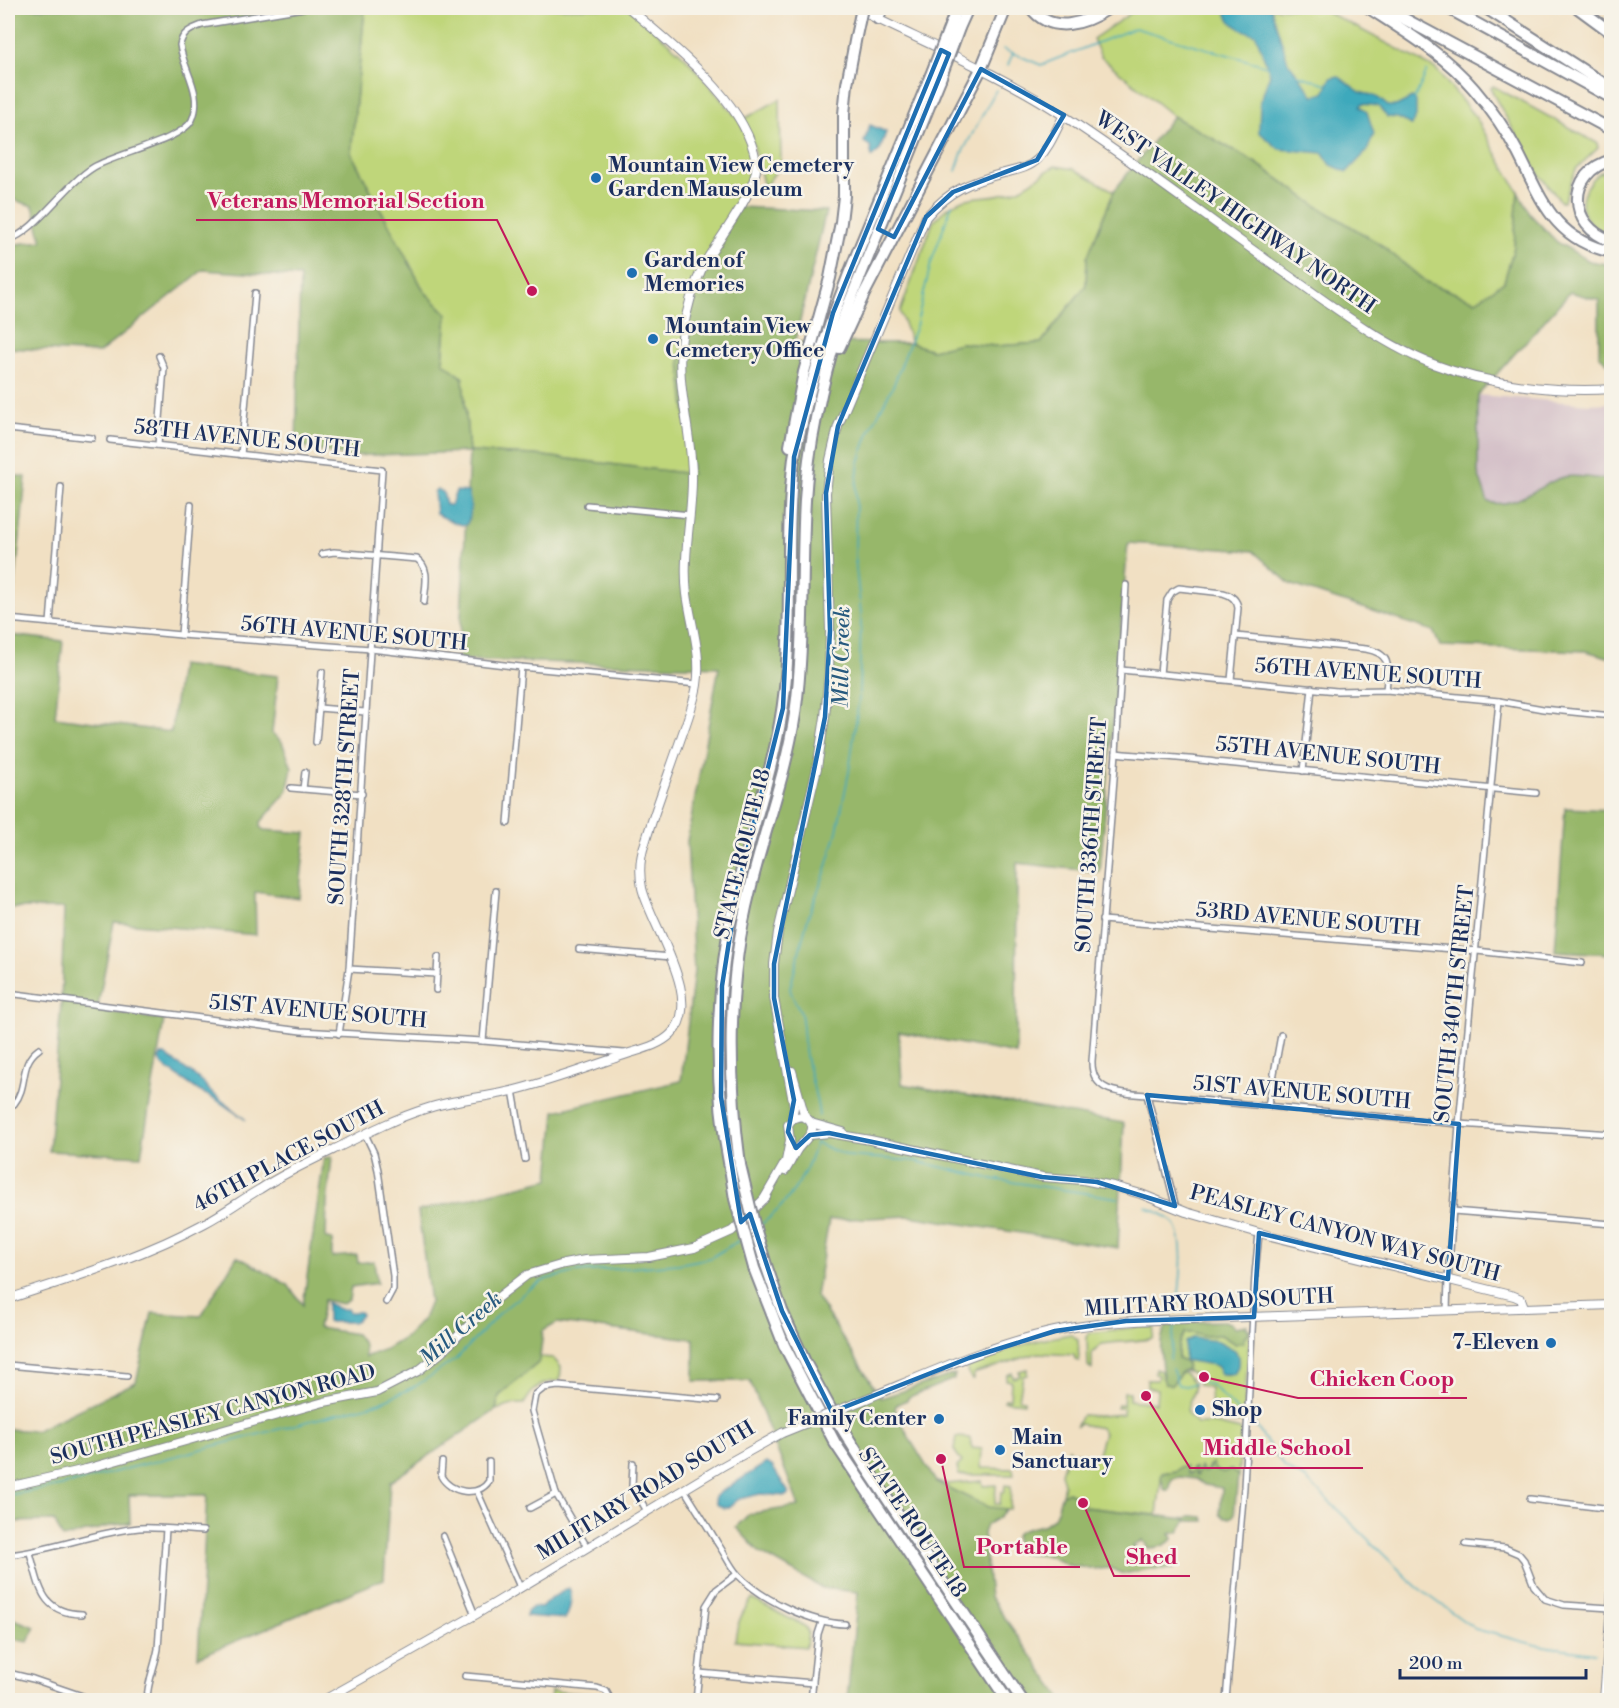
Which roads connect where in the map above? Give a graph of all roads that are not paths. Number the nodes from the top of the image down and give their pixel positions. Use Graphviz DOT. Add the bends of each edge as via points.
graph roads {
  1 [pos="303,8"];
  2 [pos="629,8"];
  3 [pos="855,8"];
  4 [pos="862,8"];
  5 [pos="882,8"];
  6 [pos="1006,8"];
  7 [pos="1031,8"];
  8 [pos="1109,8"];
  9 [pos="1369,8"];
  10 [pos="1384,8"];
  11 [pos="1397,8"];
  12 [pos="1448,8"];
  13 [pos="1486,8"];
  14 [pos="1578,8"];
  15 [pos="1587,8"];
  16 [pos="963,9"];
  17 [pos="878,19"];
  18 [pos="1611,24"];
  19 [pos="1611,33"];
  20 [pos="1442,38"];
  21 [pos="981,69"];
  22 [pos="935,77"];
  23 [pos="1611,90"];
  24 [pos="1611,98"];
  25 [pos="1064,115"];
  26 [pos="1611,130"];
  27 [pos="1611,160"];
  28 [pos="8,240"];
  29 [pos="1611,241"];
  30 [pos="1611,252"];
  31 [pos="255,293"];
  32 [pos="159,356"];
  33 [pos="825,382"];
  34 [pos="1611,389"];
  35 [pos="8,429"];
  36 [pos="92,438"];
  37 [pos="110,440"];
  38 [pos="158,445"];
  39 [pos="241,455"];
  40 [pos="382,470"];
  41 [pos="61,487"];
  42 [pos="190,505"];
  43 [pos="587,505"];
  44 [pos="690,517"];
  45 [pos="789,534"];
  46 [pos="322,554"];
  47 [pos="377,555"];
  48 [pos="1126,585"];
  49 [pos="424,602"];
  50 [pos="8,619"];
  51 [pos="50,623"];
  52 [pos="181,635"];
  53 [pos="1236,636"];
  54 [pos="371,649"];
  55 [pos="521,667"];
  56 [pos="1121,670"];
  57 [pos="322,672"];
  58 [pos="1160,674"];
  59 [pos="1231,680"];
  60 [pos="697,684"];
  61 [pos="1312,688"];
  62 [pos="1386,690"];
  63 [pos="1499,701"];
  64 [pos="319,708"];
  65 [pos="365,712"];
  66 [pos="1611,716"];
  67 [pos="316,741"];
  68 [pos="1116,753"];
  69 [pos="1303,771"];
  70 [pos="305,772"];
  71 [pos="291,788"];
  72 [pos="303,789"];
  73 [pos="1491,789"];
  74 [pos="1536,793"];
  75 [pos="362,794"];
  76 [pos="508,824"];
  77 [pos="496,891"];
  78 [pos="1102,920"];
  79 [pos="579,949"];
  80 [pos="1477,951"];
  81 [pos="438,957"];
  82 [pos="671,957"];
  83 [pos="1582,963"];
  84 [pos="349,969"];
  85 [pos="437,974"];
  86 [pos="436,990"];
  87 [pos="8,993"];
  88 [pos="339,1034"];
  89 [pos="1281,1035"];
  90 [pos="483,1041"];
  91 [pos="39,1049"];
  92 [pos="785,1053"];
  93 [pos="628,1054"];
  94 [pos="1100,1084"];
  95 [pos="513,1090"];
  96 [pos="1147,1095"];
  97 [pos="11,1104"];
  98 [pos="1268,1106"];
  99 [pos="792,1119"];
  100 [pos="808,1120"];
  101 [pos="1459,1124"];
  102 [pos="365,1134"];
  103 [pos="1611,1134"];
  104 [pos="790,1136"];
  105 [pos="808,1137"];
  106 [pos="870,1140"];
  107 [pos="525,1159"];
  108 [pos="735,1167"];
  109 [pos="764,1199"];
  110 [pos="1176,1208"];
  111 [pos="1453,1210"];
  112 [pos="1611,1224"];
  113 [pos="1259,1233"];
  114 [pos="1448,1279"];
  115 [pos="8,1299"];
  116 [pos="386,1302"];
  117 [pos="1611,1305"];
  118 [pos="1524,1307"];
  119 [pos="1447,1311"];
  120 [pos="1254,1317"];
  121 [pos="8,1365"];
  122 [pos="127,1376"];
  123 [pos="717,1400"];
  124 [pos="442,1462"];
  125 [pos="489,1462"];
  126 [pos="633,1463"];
  127 [pos="8,1487"];
  128 [pos="684,1489"];
  129 [pos="477,1491"];
  130 [pos="556,1494"];
  131 [pos="1530,1499"];
  132 [pos="530,1508"];
  133 [pos="1611,1509"];
  134 [pos="647,1511"];
  135 [pos="166,1529"];
  136 [pos="203,1531"];
  137 [pos="443,1536"];
  138 [pos="1465,1544"];
  139 [pos="587,1547"];
  140 [pos="30,1553"];
  141 [pos="8,1555"];
  142 [pos="737,1574"];
  143 [pos="520,1587"];
  144 [pos="1611,1590"];
  145 [pos="1610,1608"];
  146 [pos="82,1614"];
  147 [pos="475,1615"];
  148 [pos="822,1622"];
  149 [pos="845,1624"];
  150 [pos="8,1673"];
  151 [pos="699,1673"];
  152 [pos="465,1676"];
  153 [pos="813,1683"];
  154 [pos="145,1699"];
  155 [pos="94,1701"];
  156 [pos="324,1701"];
  157 [pos="611,1701"];
  158 [pos="696,1701"];
  159 [pos="811,1701"];
  160 [pos="1007,1701"];
  161 [pos="1022,1701"];
  162 [pos="1226,1701"];
  163 [pos="1604,1701"];
  1 -- 28 [label="street" via="202,25 187,32 180,45 195,91 189,125 172,136 94,167 75,180 29,228"];
  2 -- 44 [label="main road, 46TH PLACE SOUTH" via="720,94 740,121 756,159 750,190 709,254 687,307 680,361 692,474"];
  3 -- 17 [label="main road, WEST VALLEY HIGHWAY NORTH"];
  4 -- 45 [label="highway, bridge" via="844,114 842,222 794,418 786,483"];
  5 -- 17 [label="highway"];
  6 -- 21 [label="highway"];
  7 -- 8 [label="highway" via="1050,22 1067,26"];
  9 -- 30 [label="highway" via="1433,50 1460,74 1502,125 1552,217 1580,241"];
  10 -- 20 [label="highway"];
  11 -- 20 [label="highway"];
  12 -- 24 [label="highway"];
  13 -- 23 [label="highway"];
  14 -- 19 [label="highway"];
  15 -- 18 [label="highway"];
  16 -- 22 [label="highway, STATE ROUTE 18, bridge"];
  17 -- 21 [label="main road, WEST VALLEY HIGHWAY NORTH"];
  20 -- 26 [label="highway"];
  21 -- 25 [label="main road, WEST VALLEY HIGHWAY NORTH"];
  21 -- 33 [label="highway" via="864,294"];
  22 -- 33 [label="highway, STATE ROUTE 18" via="842,321"];
  22 -- 45 [label="highway, STATE ROUTE 18" via="852,266 817,362 794,457"];
  25 -- 34 [label="main road, WEST VALLEY HIGHWAY NORTH" via="1338,310 1421,358 1491,380 1567,389"];
  25 -- 92 [label="main road" via="1037,160 952,192 926,218 838,426 826,493 830,631 825,717 774,964 774,998"];
  27 -- 29 [label="highway" via="1597,166 1584,180 1578,204 1580,217 1587,226"];
  31 -- 39 [label="street"];
  32 -- 38 [label="street" via="164,368"];
  33 -- 108 [label="highway, STATE ROUTE 18" via="805,498 801,655 795,715 746,906 733,995 731,1082"];
  35 -- 36 [label="street"];
  37 -- 38 [label="street, 58TH AVENUE SOUTH"];
  38 -- 39 [label="street, 58TH AVENUE SOUTH"];
  39 -- 40 [label="street, 58TH AVENUE SOUTH"];
  40 -- 47 [label="street, SOUTH 328TH STREET"];
  41 -- 51 [label="street"];
  42 -- 52 [label="street"];
  43 -- 44 [label="street"];
  44 -- 60 [label="main road, 46TH PLACE SOUTH" via="687,592 697,647"];
  45 -- 108 [label="highway, STATE ROUTE 18" via="783,708 737,891 722,986 720,1076 726,1151"];
  46 -- 47 [label="street"];
  47 -- 49 [label="street" via="423,563"];
  47 -- 54 [label="street, SOUTH 328TH STREET"];
  48 -- 56 [label="street, SOUTH 336TH STREET"];
  50 -- 51 [label="street, 56TH AVENUE SOUTH"];
  51 -- 52 [label="street, 56TH AVENUE SOUTH"];
  52 -- 54 [label="street, 56TH AVENUE SOUTH"];
  53 -- 58 [label="street" via="1238,608 1233,598 1224,593 1179,588 1172,592 1167,604"];
  53 -- 59 [label="street"];
  53 -- 62 [label="street" via="1366,649 1381,654 1388,666"];
  54 -- 55 [label="street, 56TH AVENUE SOUTH"];
  54 -- 65 [label="street, SOUTH 328TH STREET"];
  55 -- 60 [label="street, 56TH AVENUE SOUTH"];
  55 -- 76 [label="street"];
  56 -- 58 [label="street, 56TH AVENUE SOUTH"];
  56 -- 68 [label="street, SOUTH 336TH STREET"];
  57 -- 64 [label="street"];
  58 -- 59 [label="street, 56TH AVENUE SOUTH"];
  59 -- 61 [label="street, 56TH AVENUE SOUTH"];
  60 -- 82 [label="main road, 46TH PLACE SOUTH" via="641,860 643,892"];
  61 -- 62 [label="street, 56TH AVENUE SOUTH"];
  61 -- 69 [label="street"];
  62 -- 63 [label="street, 56TH AVENUE SOUTH"];
  63 -- 66 [label="street, 56TH AVENUE SOUTH"];
  63 -- 73 [label="street, SOUTH 340TH STREET"];
  64 -- 65 [label="street"];
  64 -- 67 [label="street"];
  65 -- 75 [label="street, SOUTH 328TH STREET"];
  68 -- 69 [label="street, 55TH AVENUE SOUTH"];
  68 -- 78 [label="street, SOUTH 336TH STREET"];
  69 -- 73 [label="street, 55TH AVENUE SOUTH"];
  70 -- 72 [label="street"];
  71 -- 72 [label="street"];
  72 -- 75 [label="street"];
  73 -- 74 [label="street, 55TH AVENUE SOUTH"];
  73 -- 80 [label="street, SOUTH 340TH STREET"];
  75 -- 84 [label="street, SOUTH 328TH STREET"];
  77 -- 90 [label="street"];
  78 -- 80 [label="street, 53RD AVENUE SOUTH"];
  78 -- 94 [label="street, SOUTH 336TH STREET" via="1092,1061"];
  79 -- 82 [label="street"];
  80 -- 83 [label="street, 53RD AVENUE SOUTH"];
  80 -- 101 [label="street, SOUTH 340TH STREET"];
  81 -- 85 [label="street"];
  82 -- 93 [label="main road, 46TH PLACE SOUTH" via="682,1001 679,1024 663,1040"];
  84 -- 85 [label="street"];
  84 -- 88 [label="street, SOUTH 328TH STREET"];
  85 -- 86 [label="street"];
  87 -- 88 [label="street, 51ST AVENUE SOUTH" via="266,1028"];
  88 -- 90 [label="street, 51ST AVENUE SOUTH"];
  89 -- 98 [label="street"];
  90 -- 93 [label="street, 51ST AVENUE SOUTH"];
  91 -- 97 [label="street" via="26,1063 22,1088"];
  92 -- 99 [label="main road" via="794,1100"];
  92 -- 100 [label="main road"];
  93 -- 95 [label="main road, 46TH PLACE SOUTH"];
  94 -- 96 [label="street, 51ST AVENUE SOUTH" via="1113,1091"];
  95 -- 102 [label="main road, 46TH PLACE SOUTH" via="441,1104"];
  95 -- 107 [label="street"];
  96 -- 98 [label="street, 51ST AVENUE SOUTH"];
  96 -- 110 [label="street"];
  98 -- 101 [label="street, 51ST AVENUE SOUTH"];
  99 -- 100 [label="main road" via="798,1116"];
  99 -- 104 [label="main road" via="788,1125"];
  100 -- 105 [label="main road" via="812,1130"];
  100 -- 106 [label="main road, PEASLEY CANYON WAY SOUTH"];
  101 -- 103 [label="street, 51ST AVENUE SOUTH"];
  101 -- 111 [label="street, SOUTH 340TH STREET"];
  102 -- 115 [label="main road, 46TH PLACE SOUTH" via="160,1246"];
  102 -- 116 [label="street" via="378,1170 393,1276 393,1289"];
  104 -- 105 [label="main road" via="797,1141"];
  104 -- 109 [label="main road, SOUTH PEASLEY CANYON ROAD" via="786,1161"];
  105 -- 106 [label="main road, PEASLEY CANYON WAY SOUTH" via="829,1134"];
  105 -- 109 [label="main road, SOUTH PEASLEY CANYON ROAD"];
  106 -- 110 [label="main road, PEASLEY CANYON WAY SOUTH" via="1042,1177 1113,1186"];
  108 -- 160 [label="highway, STATE ROUTE 18, bridge" via="735,1199 754,1268 788,1354 835,1443"];
  108 -- 161 [label="highway, STATE ROUTE 18, bridge" via="782,1311 835,1418"];
  109 -- 127 [label="main road, SOUTH PEASLEY CANYON ROAD" via="732,1231 694,1248 649,1257 585,1260 526,1275 418,1371 377,1392 290,1411"];
  110 -- 113 [label="main road, PEASLEY CANYON WAY SOUTH"];
  111 -- 112 [label="street"];
  111 -- 114 [label="street, SOUTH 340TH STREET"];
  113 -- 114 [label="main road, PEASLEY CANYON WAY SOUTH"];
  113 -- 120 [label="street"];
  114 -- 118 [label="main road, PEASLEY CANYON WAY SOUTH" via="1518,1297"];
  114 -- 119 [label="street, SOUTH 340TH STREET"];
  117 -- 118 [label="main road, MILITARY ROAD SOUTH"];
  118 -- 119 [label="main road, MILITARY ROAD SOUTH"];
  119 -- 120 [label="main road, MILITARY ROAD SOUTH"];
  120 -- 128 [label="main road, MILITARY ROAD SOUTH, bridge" via="1126,1321 1022,1339 782,1433"];
  120 -- 162 [label="street"];
  121 -- 122 [label="street"];
  123 -- 130 [label="street" via="544,1388 533,1399 531,1411"];
  124 -- 129 [label="street" via="441,1476 447,1485"];
  125 -- 129 [label="street" via="489,1481"];
  126 -- 134 [label="street" via="632,1486"];
  128 -- 134 [label="main road, MILITARY ROAD SOUTH"];
  128 -- 142 [label="street"];
  129 -- 143 [label="street"];
  130 -- 132 [label="street"];
  130 -- 139 [label="street"];
  131 -- 133 [label="street"];
  134 -- 139 [label="main road, MILITARY ROAD SOUTH"];
  135 -- 136 [label="street"];
  135 -- 140 [label="street" via="106,1533"];
  135 -- 154 [label="street" via="158,1649"];
  137 -- 147 [label="street"];
  138 -- 145 [label="street" via="1513,1550 1524,1560 1534,1586 1545,1599"];
  139 -- 143 [label="main road, MILITARY ROAD SOUTH"];
  140 -- 141 [label="street"];
  140 -- 146 [label="street" via="47,1602"];
  142 -- 148 [label="street" via="778,1603"];
  142 -- 151 [label="street" via="714,1592 706,1606"];
  143 -- 147 [label="main road, MILITARY ROAD SOUTH"];
  144 -- 145 [label="main road"];
  145 -- 163 [label="main road"];
  147 -- 156 [label="main road, MILITARY ROAD SOUTH"];
  148 -- 149 [label="street"];
  148 -- 153 [label="street"];
  150 -- 155 [label="street"];
  151 -- 153 [label="street"];
  151 -- 158 [label="street"];
  152 -- 157 [label="street" via="593,1688 606,1691"];
  153 -- 159 [label="street"];
}
